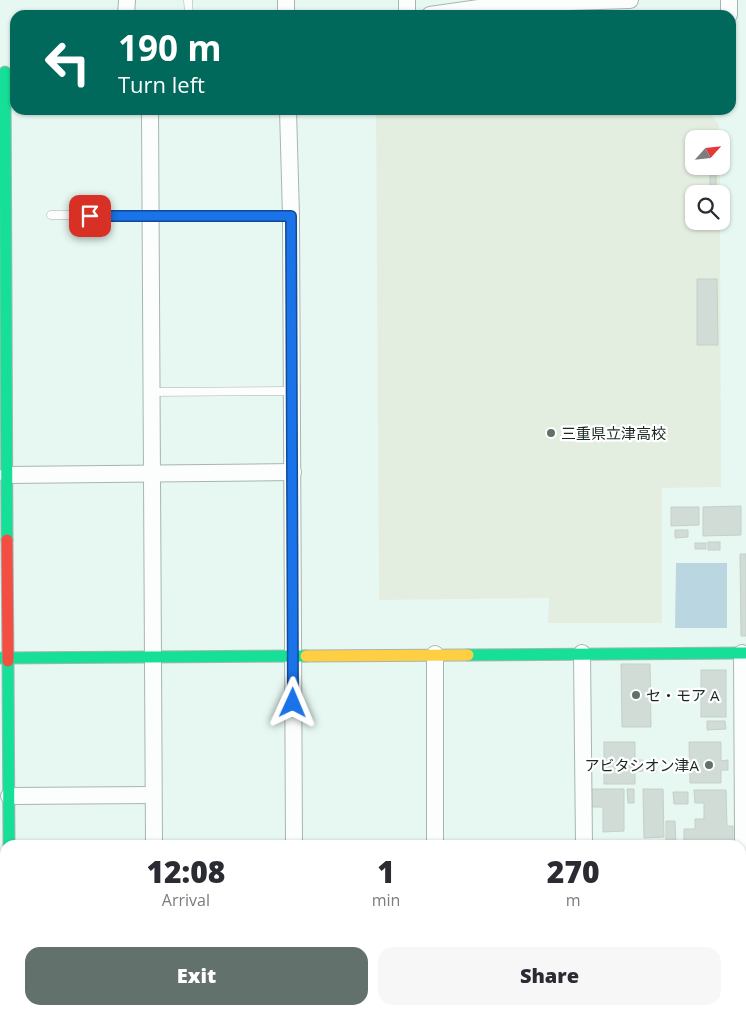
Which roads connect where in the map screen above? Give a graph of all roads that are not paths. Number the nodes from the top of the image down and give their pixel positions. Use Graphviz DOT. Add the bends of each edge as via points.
graph roads {
  1 [pos="630,0"];
  2 [pos="465,10"];
  3 [pos="7,72"];
  4 [pos="150,115"];
  5 [pos="288,115"];
  6 [pos="50,215"];
  7 [pos="291,216"];
  8 [pos="3,217"];
  9 [pos="150,217"];
  10 [pos="292,391"];
  11 [pos="151,392"];
  12 [pos="293,472"];
  13 [pos="152,474"];
  14 [pos="7,475"];
  15 [pos="582,653"];
  16 [pos="744,653"];
  17 [pos="435,654"];
  18 [pos="294,655"];
  19 [pos="152,656"];
  20 [pos="4,658"];
  21 [pos="4,761"];
  22 [pos="153,795"];
  23 [pos="9,796"];
  24 [pos="10,840"];
  25 [pos="154,840"];
  26 [pos="294,840"];
  27 [pos="435,840"];
  28 [pos="584,840"];
  29 [pos="745,840"];
  1 -- 2 [label="street" via="506,4"];
  3 -- 8 [label="street"];
  4 -- 9 [label="street"];
  5 -- 7 [label="street"];
  6 -- 9 [label="lane"];
  7 -- 9 [label="lane"];
  7 -- 10 [label="street"];
  8 -- 14 [label="street"];
  9 -- 11 [label="street"];
  10 -- 11 [label="lane"];
  10 -- 12 [label="street"];
  11 -- 13 [label="street"];
  12 -- 13 [label="street"];
  12 -- 18 [label="street"];
  13 -- 14 [label="street"];
  13 -- 19 [label="street"];
  14 -- 20 [label="street"];
  15 -- 16 [label="street"];
  15 -- 17 [label="street"];
  15 -- 28 [label="street"];
  16 -- 29 [label="street"];
  17 -- 18 [label="street"];
  17 -- 27 [label="street"];
  18 -- 19 [label="street"];
  18 -- 26 [label="street"];
  19 -- 20 [label="street"];
  19 -- 22 [label="street"];
  20 -- 21 [label="street"];
  21 -- 23 [label="street"];
  22 -- 23 [label="street"];
  22 -- 25 [label="street"];
  23 -- 24 [label="street"];
}
